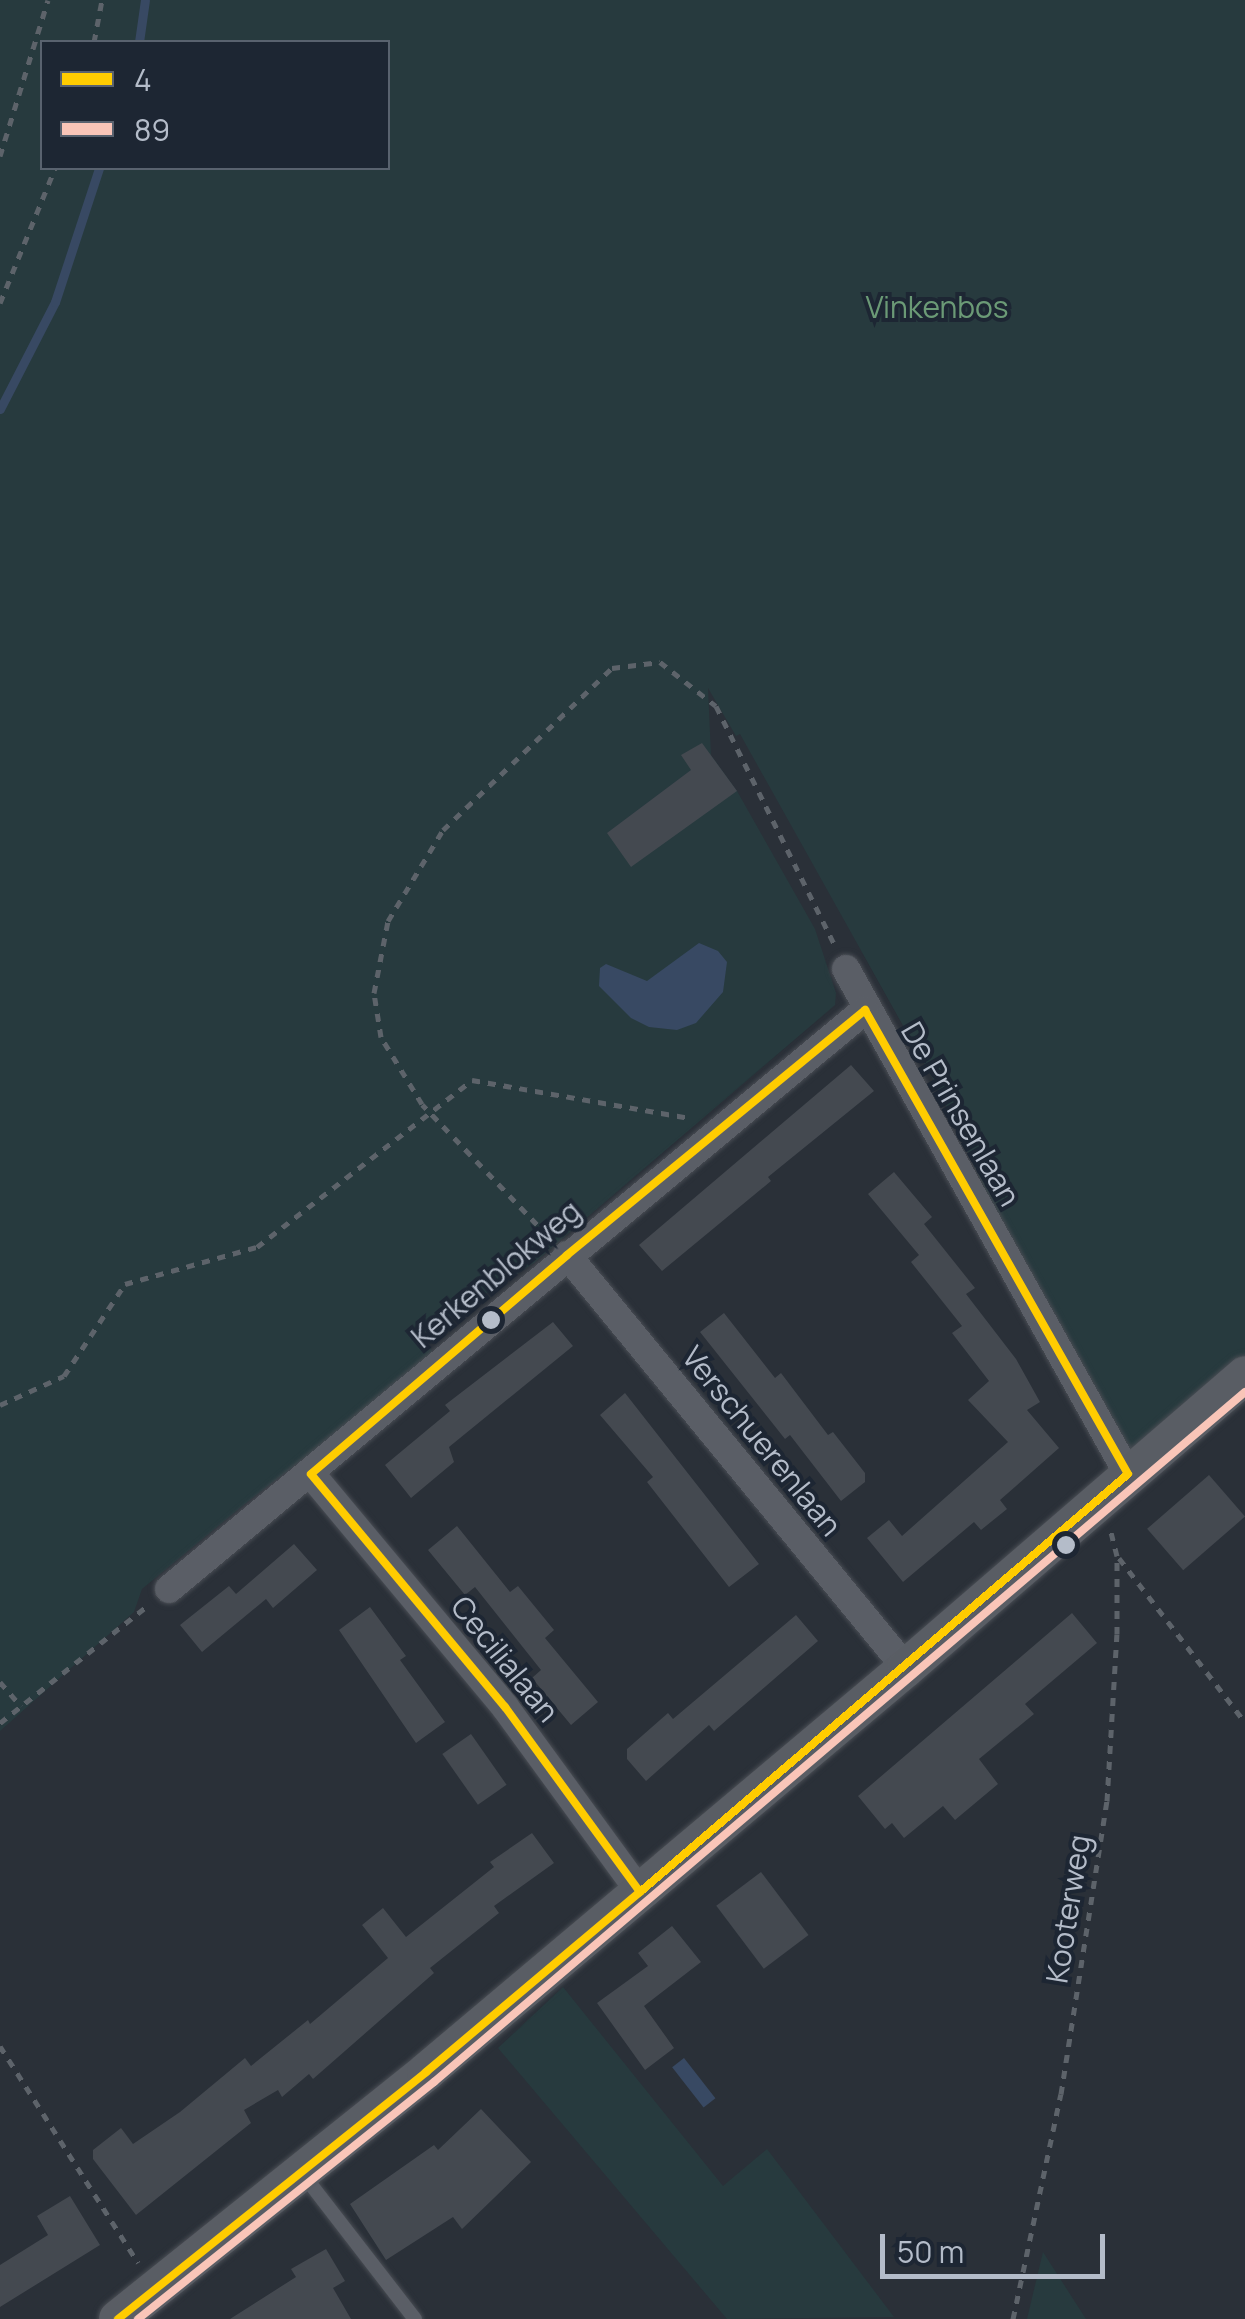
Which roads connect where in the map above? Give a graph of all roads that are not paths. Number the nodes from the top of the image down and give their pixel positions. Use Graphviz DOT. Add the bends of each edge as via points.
graph roads {
  1 [pos="846,969"];
  2 [pos="865,1010"];
  3 [pos="566,1255"];
  4 [pos="1245,1376"];
  5 [pos="311,1474"];
  6 [pos="1128,1474"];
  7 [pos="169,1589"];
  8 [pos="906,1668"];
  9 [pos="640,1892"];
  10 [pos="301,2172"];
  11 [pos="118,2319"];
  12 [pos="415,2319"];
  1 -- 2 [label="street, De Prinsenlaan"];
  2 -- 3 [label="street, Kerkenblokweg"];
  2 -- 6 [label="street, De Prinsenlaan"];
  3 -- 5 [label="street, Kerkenblokweg"];
  3 -- 8 [label="street, Verschuerenlaan"];
  4 -- 6 [label="street"];
  5 -- 7 [label="street, Kerkenblokweg"];
  5 -- 9 [label="street, Cecilialaan" via="504,1707"];
  6 -- 8 [label="street"];
  8 -- 9 [label="street"];
  9 -- 10 [label="street"];
  10 -- 11 [label="street"];
  10 -- 12 [label="lane"];
}
